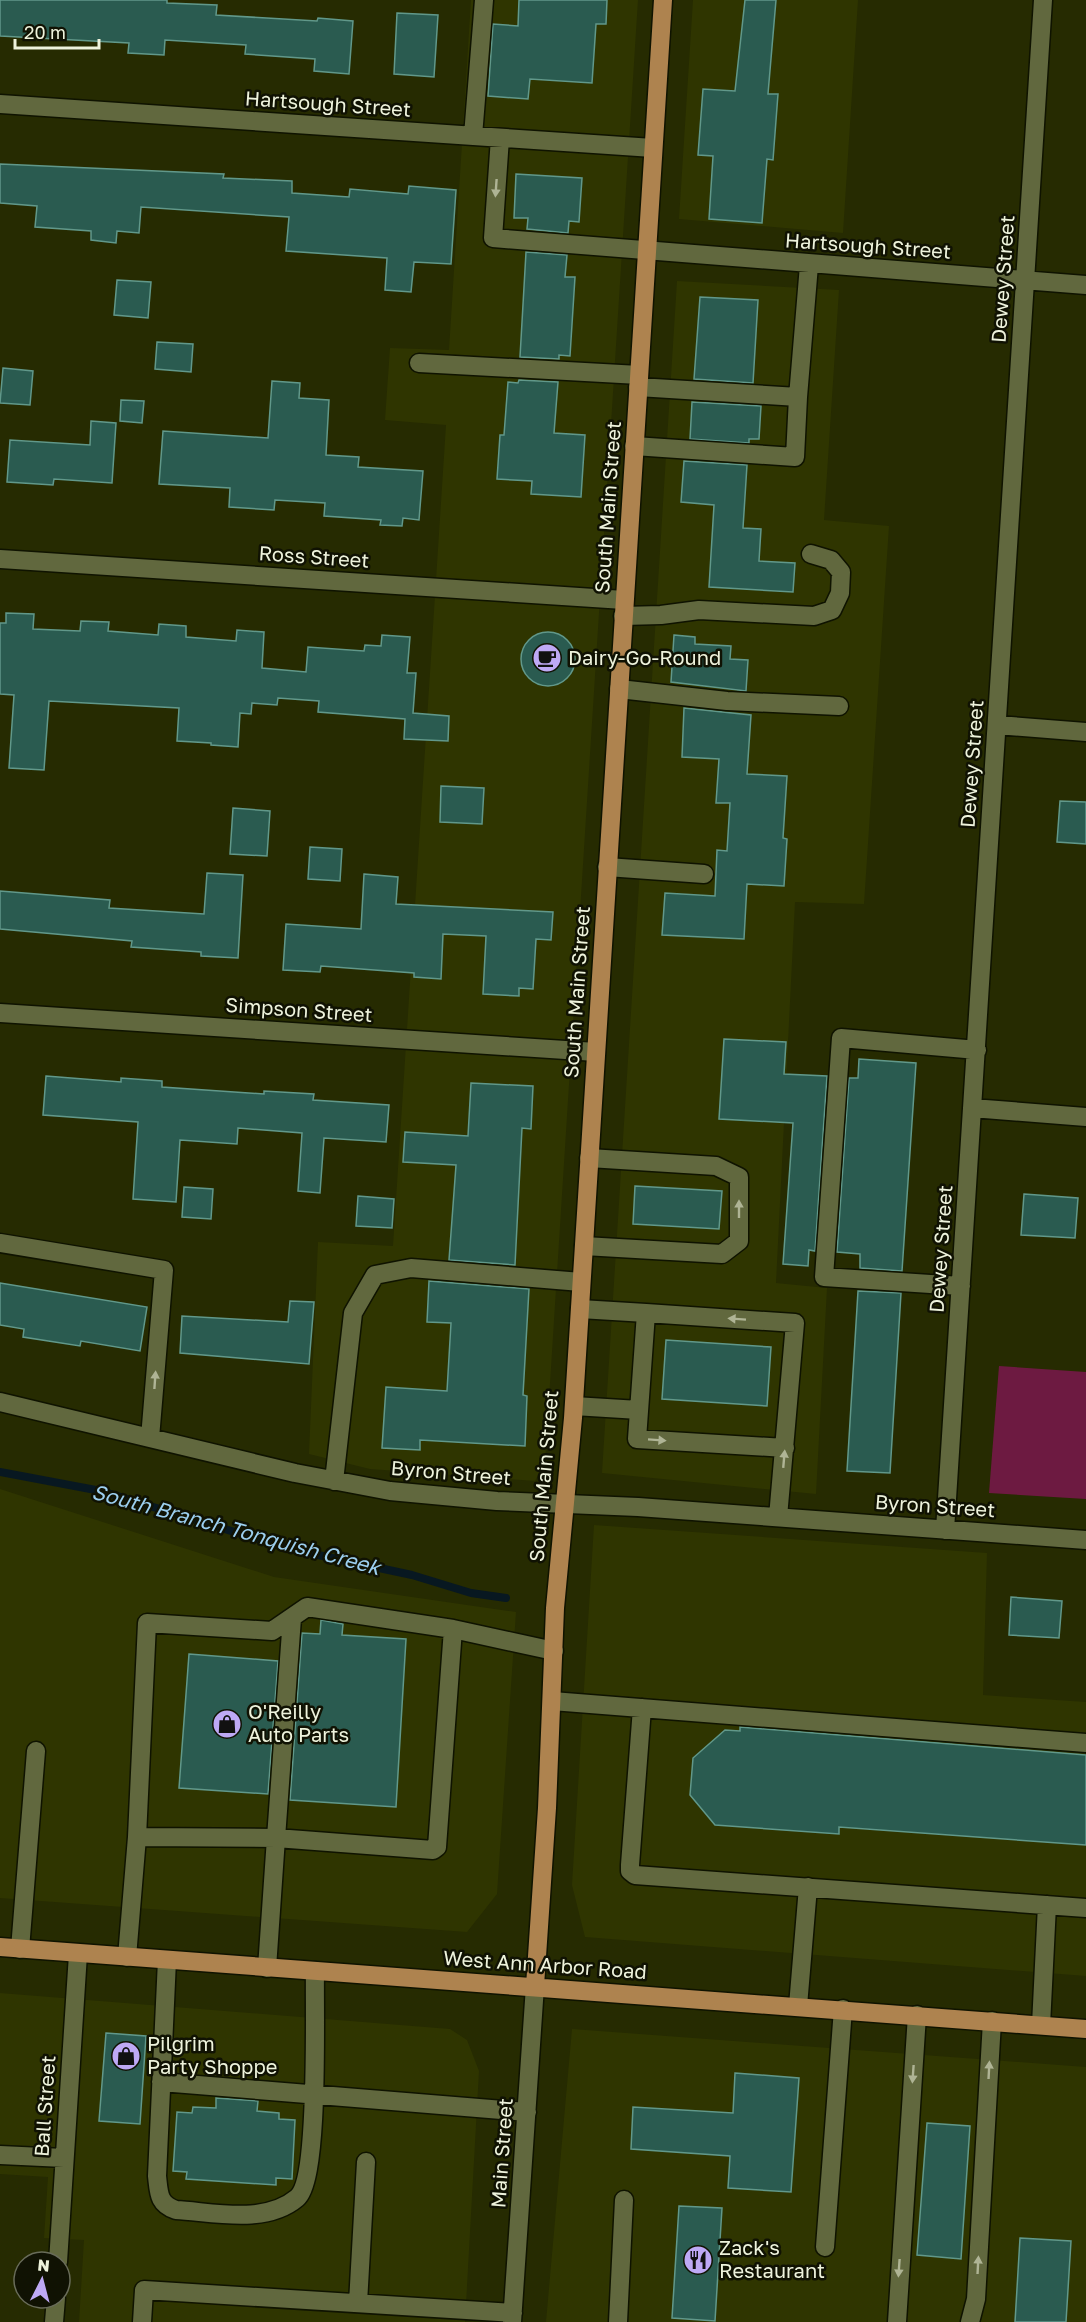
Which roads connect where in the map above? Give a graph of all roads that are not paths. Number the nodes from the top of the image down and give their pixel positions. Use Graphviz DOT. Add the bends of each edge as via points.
graph roads {
  1 [pos="484,0"];
  2 [pos="663,0"];
  3 [pos="1043,0"];
  4 [pos="0,104"];
  5 [pos="473,136"];
  6 [pos="500,138"];
  7 [pos="653,148"];
  8 [pos="647,252"];
  9 [pos="809,265"];
  10 [pos="1025,281"];
  11 [pos="1086,285"];
  12 [pos="419,363"];
  13 [pos="638,381"];
  14 [pos="798,397"];
  15 [pos="634,446"];
  16 [pos="811,554"];
  17 [pos="0,559"];
  18 [pos="624,608"];
  19 [pos="619,689"];
  20 [pos="839,706"];
  21 [pos="997,725"];
  22 [pos="1086,732"];
  23 [pos="607,867"];
  24 [pos="704,874"];
  25 [pos="0,1013"];
  26 [pos="977,1050"];
  27 [pos="596,1052"];
  28 [pos="972,1108"];
  29 [pos="1086,1117"];
  30 [pos="589,1158"];
  31 [pos="0,1243"];
  32 [pos="584,1246"];
  33 [pos="581,1282"];
  34 [pos="961,1286"];
  35 [pos="580,1308"];
  36 [pos="646,1313"];
  37 [pos="0,1402"];
  38 [pos="574,1406"];
  39 [pos="639,1410"];
  40 [pos="150,1438"];
  41 [pos="785,1448"];
  42 [pos="334,1480"];
  43 [pos="565,1504"];
  44 [pos="778,1517"];
  45 [pos="945,1530"];
  46 [pos="1086,1540"];
  47 [pos="292,1618"];
  48 [pos="453,1629"];
  49 [pos="554,1651"];
  50 [pos="552,1701"];
  51 [pos="642,1708"];
  52 [pos="1086,1743"];
  53 [pos="36,1751"];
  54 [pos="137,1837"];
  55 [pos="276,1838"];
  56 [pos="808,1887"];
  57 [pos="1047,1905"];
  58 [pos="1086,1908"];
  59 [pos="0,1947"];
  60 [pos="20,1949"];
  61 [pos="78,1954"];
  62 [pos="127,1957"];
  63 [pos="167,1960"];
  64 [pos="267,1968"];
  65 [pos="315,1971"];
  66 [pos="536,1986"];
  67 [pos="798,2006"];
  68 [pos="843,2009"];
  69 [pos="917,2015"];
  70 [pos="992,2021"];
  71 [pos="1041,2025"];
  72 [pos="1086,2029"];
  73 [pos="161,2082"];
  74 [pos="312,2094"];
  75 [pos="527,2112"];
  76 [pos="0,2155"];
  77 [pos="64,2158"];
  78 [pos="366,2162"];
  79 [pos="624,2200"];
  80 [pos="825,2247"];
  81 [pos="59,2250"];
  82 [pos="358,2303"];
  83 [pos="512,2318"];
  84 [pos="142,2322"];
  85 [pos="618,2322"];
  86 [pos="897,2322"];
  87 [pos="970,2322"];
  1 -- 5 [label="street"];
  2 -- 7 [label="main road, South Main Street"];
  3 -- 10 [label="street, Dewey Street"];
  4 -- 5 [label="street, Hartsough Street"];
  5 -- 6 [label="street, Hartsough Street"];
  6 -- 7 [label="street, Hartsough Street"];
  6 -- 8 [label="street, Hartsough Street, one-way" via="493,238"];
  7 -- 8 [label="main road, South Main Street"];
  8 -- 9 [label="street, Hartsough Street"];
  8 -- 13 [label="main road, South Main Street"];
  9 -- 10 [label="street, Hartsough Street"];
  9 -- 14 [label="street"];
  10 -- 11 [label="street, Hartsough Street"];
  10 -- 21 [label="street, Dewey Street"];
  12 -- 13 [label="street"];
  13 -- 14 [label="street"];
  13 -- 15 [label="main road, South Main Street"];
  14 -- 15 [label="street" via="795,457"];
  15 -- 18 [label="main road, South Main Street"];
  16 -- 18 [label="street, Ross Street" via="831,560 841,572 840,593 832,610 814,616 699,609 661,615"];
  17 -- 18 [label="street, Ross Street"];
  18 -- 19 [label="main road, South Main Street"];
  19 -- 20 [label="street" via="727,701"];
  19 -- 23 [label="main road, South Main Street"];
  21 -- 22 [label="street"];
  21 -- 26 [label="street, Dewey Street"];
  23 -- 24 [label="street"];
  23 -- 27 [label="main road, South Main Street"];
  25 -- 27 [label="street, Simpson Street"];
  26 -- 28 [label="street, Dewey Street"];
  26 -- 34 [label="street" via="841,1038 824,1277"];
  27 -- 30 [label="main road, South Main Street"];
  28 -- 29 [label="street"];
  28 -- 34 [label="street, Dewey Street"];
  30 -- 32 [label="main road, South Main Street"];
  32 -- 30 [label="street, one-way" via="722,1254 739,1242 739,1178 716,1166"];
  40 -- 31 [label="street, one-way" via="164,1270"];
  32 -- 33 [label="main road, South Main Street"];
  33 -- 35 [label="main road, South Main Street"];
  33 -- 42 [label="street" via="411,1268 375,1275 353,1313"];
  34 -- 45 [label="street, Dewey Street"];
  35 -- 36 [label="street"];
  35 -- 38 [label="main road, South Main Street"];
  36 -- 39 [label="street"];
  41 -- 36 [label="street, one-way" via="795,1323"];
  37 -- 40 [label="street, Byron Street"];
  38 -- 39 [label="street"];
  38 -- 43 [label="main road, South Main Street"];
  39 -- 41 [label="street, one-way" via="637,1438"];
  40 -- 42 [label="street, Byron Street"];
  44 -- 41 [label="street, one-way"];
  42 -- 43 [label="street, Byron Street" via="390,1491"];
  43 -- 44 [label="street, Byron Street"];
  43 -- 49 [label="main road, South Main Street"];
  44 -- 45 [label="street, Byron Street"];
  45 -- 46 [label="street, Byron Street"];
  47 -- 48 [label="street" via="307,1607"];
  47 -- 54 [label="street" via="272,1631 147,1623"];
  47 -- 55 [label="street"];
  48 -- 49 [label="street"];
  48 -- 55 [label="street" via="437,1847 432,1850"];
  49 -- 50 [label="main road, South Main Street"];
  50 -- 51 [label="street"];
  50 -- 66 [label="main road, South Main Street"];
  51 -- 52 [label="street"];
  51 -- 56 [label="street" via="630,1871 635,1875"];
  53 -- 60 [label="street"];
  54 -- 55 [label="street"];
  54 -- 62 [label="street"];
  55 -- 64 [label="street"];
  56 -- 57 [label="street"];
  56 -- 67 [label="street"];
  57 -- 58 [label="street"];
  57 -- 71 [label="street"];
  59 -- 60 [label="main road, West Ann Arbor Road"];
  60 -- 61 [label="main road, West Ann Arbor Road"];
  61 -- 62 [label="main road, West Ann Arbor Road"];
  61 -- 77 [label="street, Ball Street"];
  62 -- 63 [label="main road, West Ann Arbor Road"];
  63 -- 64 [label="main road, West Ann Arbor Road"];
  63 -- 73 [label="street"];
  64 -- 65 [label="main road, West Ann Arbor Road"];
  65 -- 66 [label="main road, West Ann Arbor Road"];
  65 -- 74 [label="street"];
  66 -- 67 [label="main road, West Ann Arbor Road"];
  66 -- 75 [label="street, Main Street"];
  67 -- 68 [label="main road, West Ann Arbor Road"];
  68 -- 69 [label="main road, West Ann Arbor Road"];
  68 -- 80 [label="street"];
  69 -- 70 [label="main road, West Ann Arbor Road"];
  69 -- 86 [label="street, one-way"];
  70 -- 71 [label="main road, West Ann Arbor Road"];
  87 -- 70 [label="street, one-way" via="976,2298"];
  71 -- 72 [label="main road, West Ann Arbor Road"];
  73 -- 74 [label="street"];
  73 -- 74 [label="street" via="159,2198 165,2206 176,2210 265,2214 298,2198 306,2183 310,2160"];
  74 -- 75 [label="street"];
  75 -- 83 [label="street, Main Street"];
  76 -- 77 [label="street"];
  77 -- 81 [label="street, Ball Street"];
  78 -- 82 [label="street"];
  79 -- 85 [label="street"];
  82 -- 83 [label="street"];
  82 -- 84 [label="street" via="144,2290"];
}
